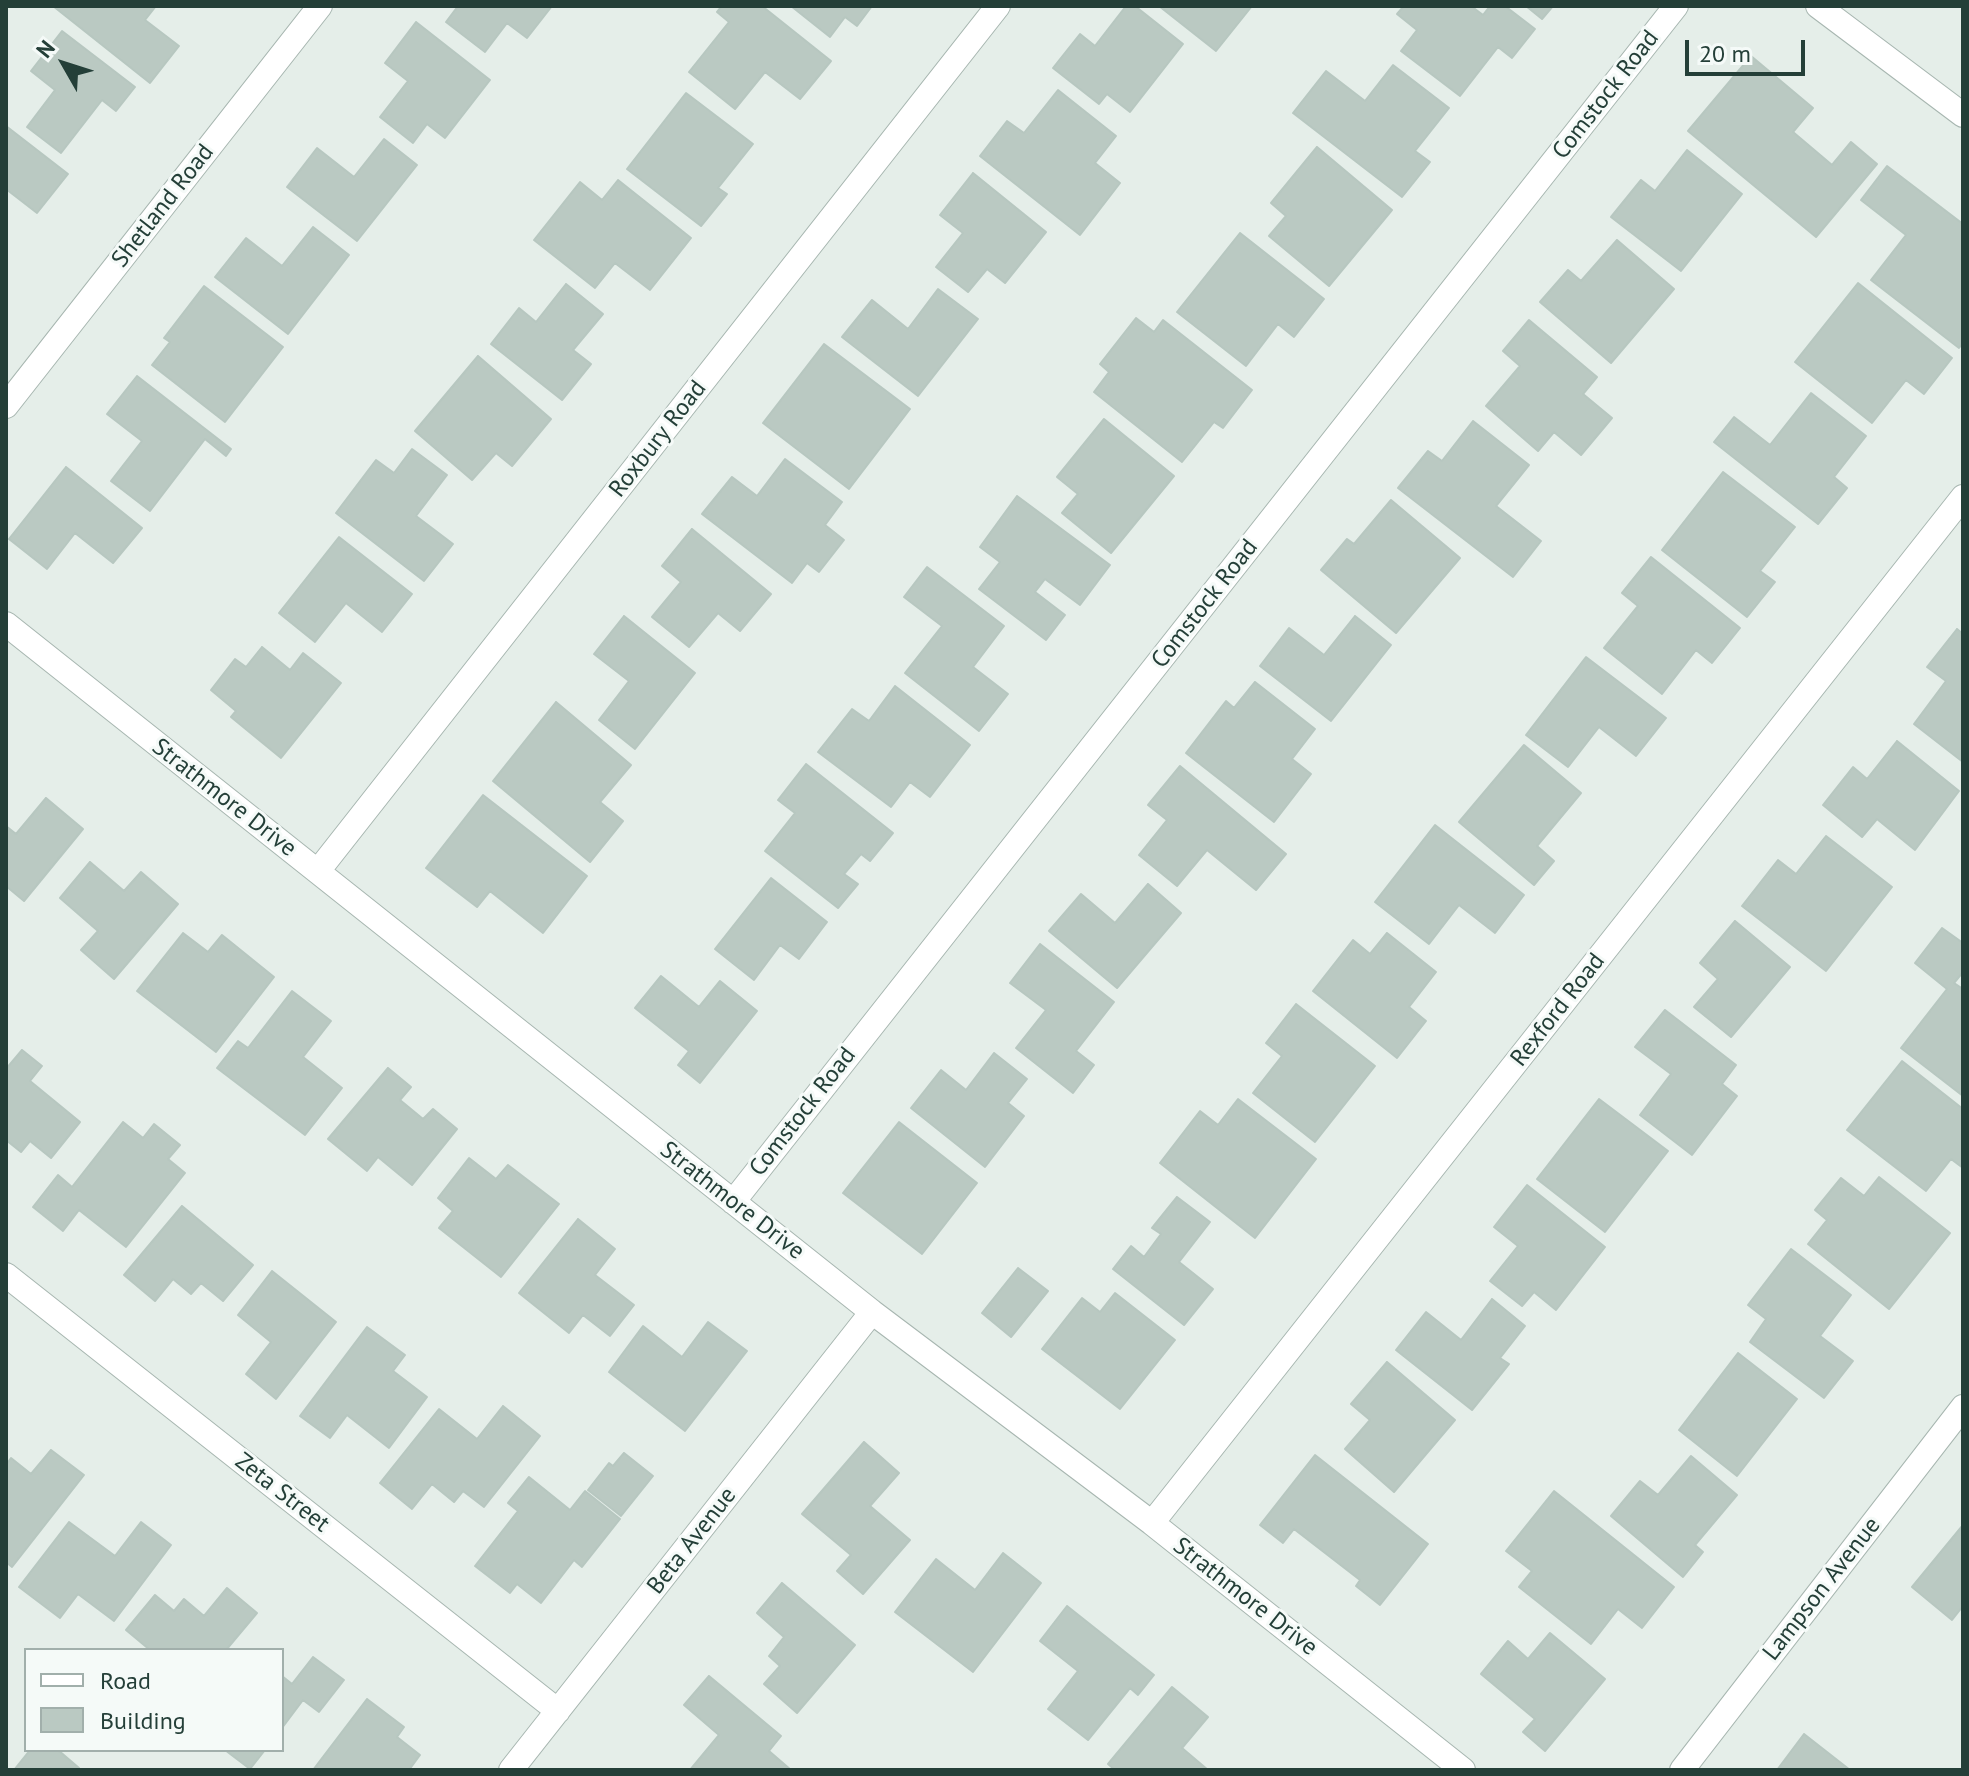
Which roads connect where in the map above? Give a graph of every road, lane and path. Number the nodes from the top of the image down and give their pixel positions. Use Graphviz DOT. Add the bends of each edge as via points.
graph roads {
  1 [pos="320,6"];
  2 [pos="998,6"];
  3 [pos="1676,6"];
  4 [pos="1818,6"];
  5 [pos="1963,115"];
  6 [pos="6,406"];
  7 [pos="1963,497"];
  8 [pos="6,624"];
  9 [pos="318,871"];
  10 [pos="733,1202"];
  11 [pos="6,1275"];
  12 [pos="872,1312"];
  13 [pos="1963,1407"];
  14 [pos="1152,1523"];
  15 [pos="558,1711"];
  16 [pos="511,1770"];
  17 [pos="1463,1770"];
  18 [pos="1682,1770"];
  1 -- 6 [label="street, Shetland Road"];
  2 -- 9 [label="street, Roxbury Road"];
  3 -- 10 [label="street, Comstock Road"];
  4 -- 5 [label="street"];
  7 -- 14 [label="street, Rexford Road"];
  8 -- 9 [label="street, Strathmore Drive"];
  9 -- 10 [label="street, Strathmore Drive"];
  10 -- 12 [label="street, Strathmore Drive"];
  11 -- 15 [label="street, Zeta Street"];
  12 -- 14 [label="street, Strathmore Drive"];
  12 -- 15 [label="street, Beta Avenue"];
  13 -- 18 [label="street, Lampson Avenue"];
  14 -- 17 [label="street, Strathmore Drive"];
  15 -- 16 [label="street, Beta Avenue"];
}
